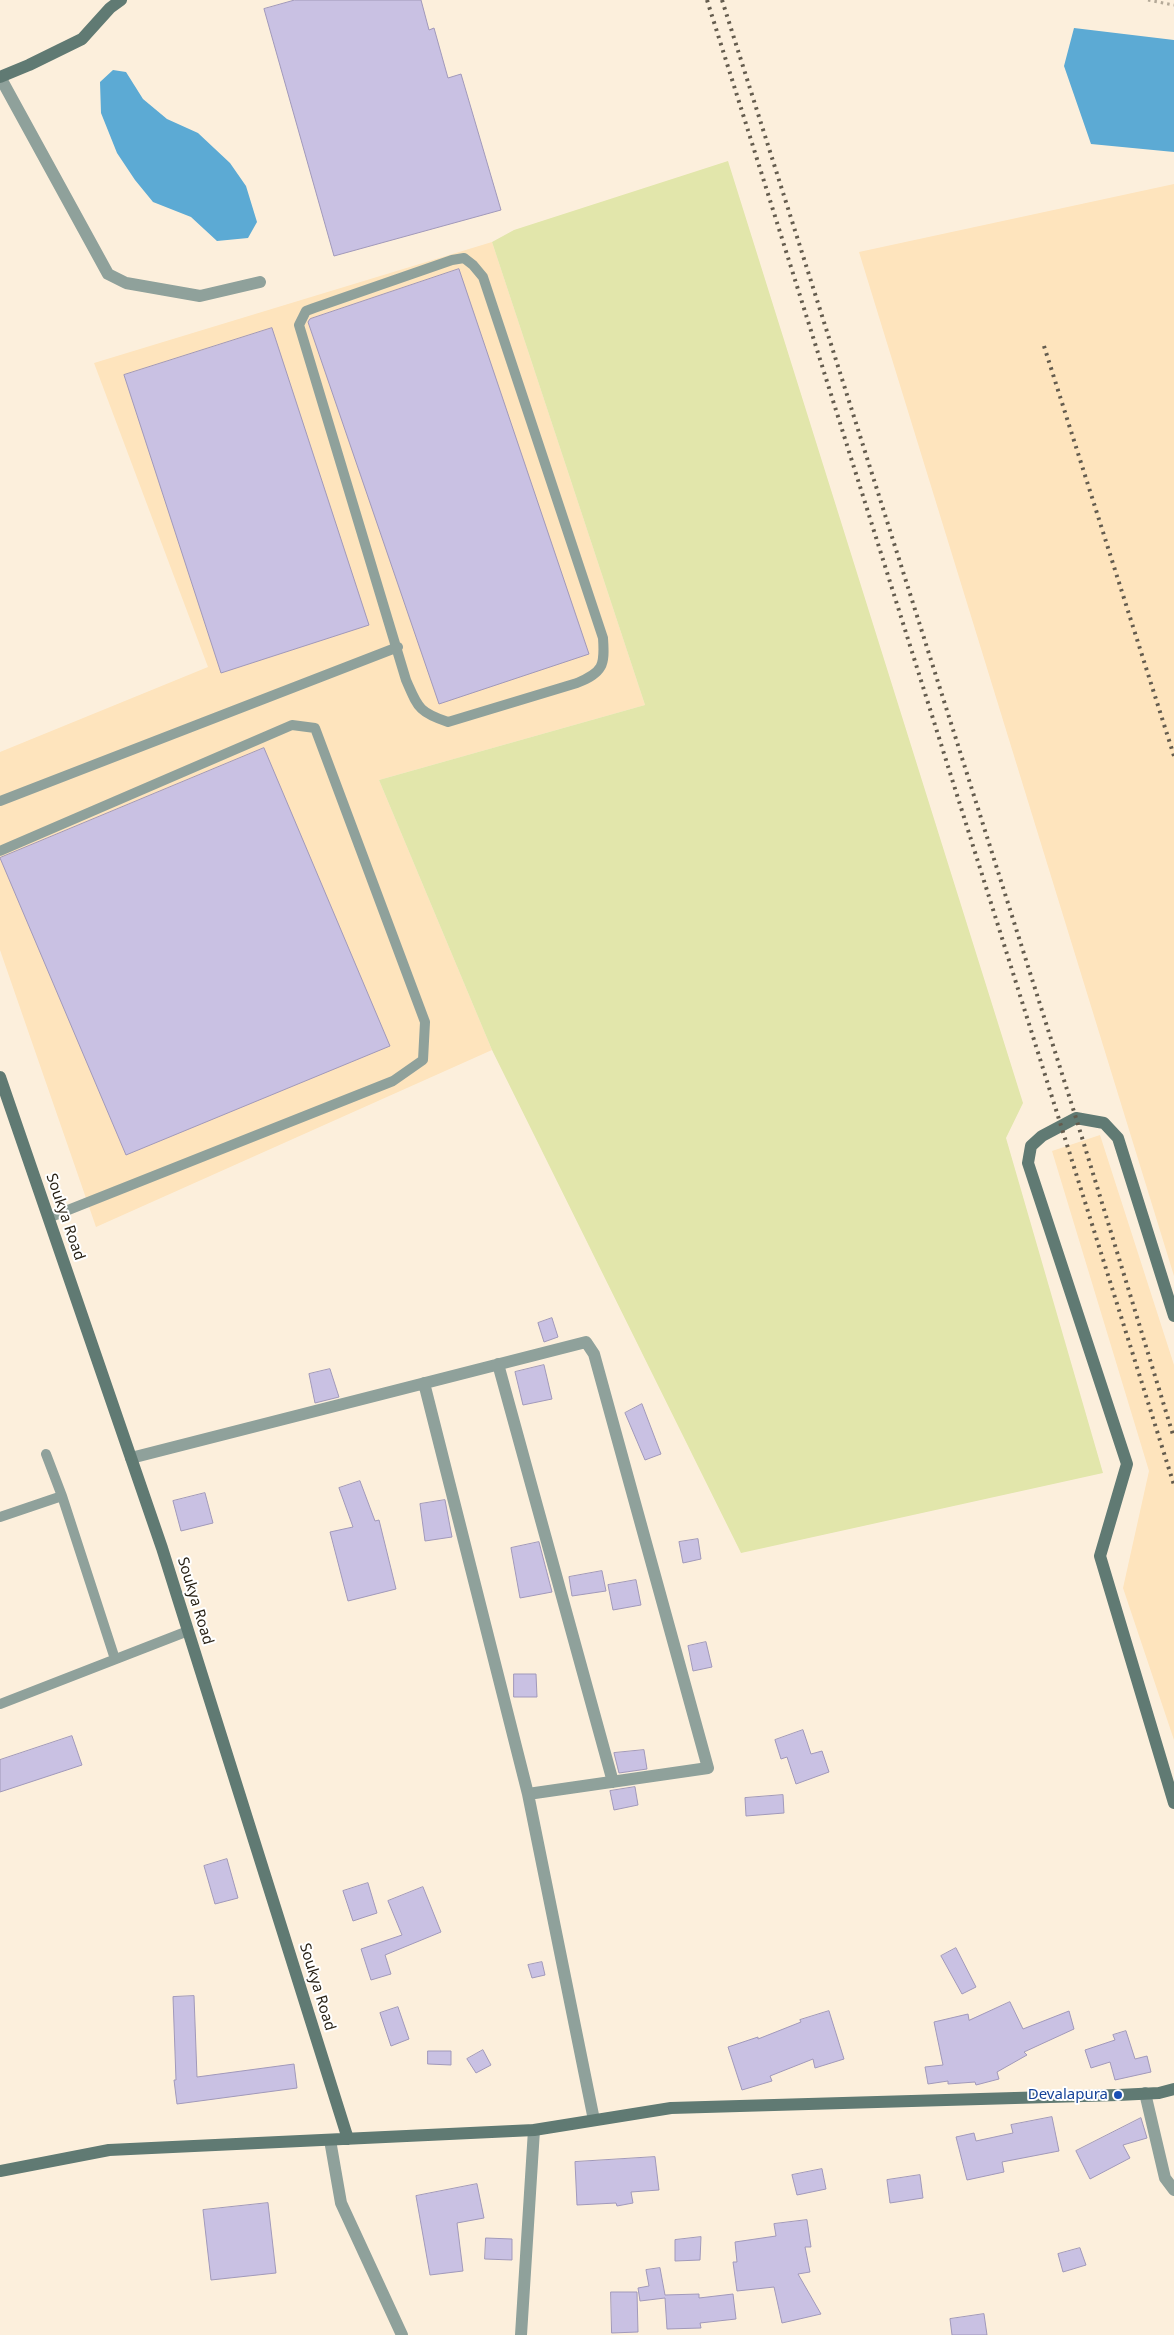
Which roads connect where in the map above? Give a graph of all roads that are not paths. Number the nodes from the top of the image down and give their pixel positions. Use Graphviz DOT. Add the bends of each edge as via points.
graph roads {
  1 [pos="121,0"];
  2 [pos="0,77"];
  3 [pos="260,282"];
  4 [pos="398,647"];
  5 [pos="0,801"];
  6 [pos="0,851"];
  7 [pos="0,1078"];
  8 [pos="48,1218"];
  9 [pos="1174,1316"];
  10 [pos="498,1364"];
  11 [pos="424,1383"];
  12 [pos="46,1454"];
  13 [pos="131,1458"];
  14 [pos="62,1496"];
  15 [pos="0,1517"];
  16 [pos="188,1631"];
  17 [pos="115,1659"];
  18 [pos="0,1704"];
  19 [pos="613,1782"];
  20 [pos="528,1794"];
  21 [pos="1174,1803"];
  22 [pos="1174,2089"];
  23 [pos="1145,2093"];
  24 [pos="594,2120"];
  25 [pos="534,2130"];
  26 [pos="348,2139"];
  27 [pos="330,2140"];
  28 [pos="0,2171"];
  29 [pos="1174,2190"];
  30 [pos="402,2335"];
  31 [pos="520,2335"];
  1 -- 2 [label="main road" via="82,39"];
  2 -- 3 [label="street" via="108,274 126,283 200,296"];
  4 -- 4 [label="lane" via="416,704 428,715 448,722 577,683 595,675 604,661 603,638 483,277 464,258 306,311 298,325"];
  4 -- 5 [label="lane"];
  6 -- 8 [label="lane" via="292,726 315,728 425,1022 423,1060 393,1081"];
  7 -- 8 [label="main road, Soukya Road"];
  8 -- 13 [label="main road, Soukya Road"];
  9 -- 21 [label="main road" via="1118,1138 1104,1123 1076,1118 1042,1136 1031,1146 1028,1164 1127,1464 1100,1556"];
  10 -- 11 [label="street"];
  10 -- 19 [label="street"];
  10 -- 19 [label="street" via="586,1342 594,1354 708,1768"];
  11 -- 13 [label="street"];
  11 -- 20 [label="street"];
  12 -- 14 [label="lane"];
  13 -- 16 [label="main road, Soukya Road"];
  14 -- 15 [label="lane"];
  14 -- 17 [label="lane"];
  16 -- 17 [label="lane"];
  16 -- 26 [label="main road, Soukya Road"];
  17 -- 18 [label="lane"];
  19 -- 20 [label="street"];
  20 -- 24 [label="street"];
  22 -- 23 [label="main road"];
  23 -- 24 [label="main road" via="671,2108"];
  23 -- 29 [label="street" via="1165,2178"];
  24 -- 25 [label="main road"];
  25 -- 26 [label="main road"];
  25 -- 31 [label="street"];
  26 -- 27 [label="main road"];
  27 -- 28 [label="main road" via="109,2150"];
  27 -- 30 [label="street" via="341,2203"];
}
